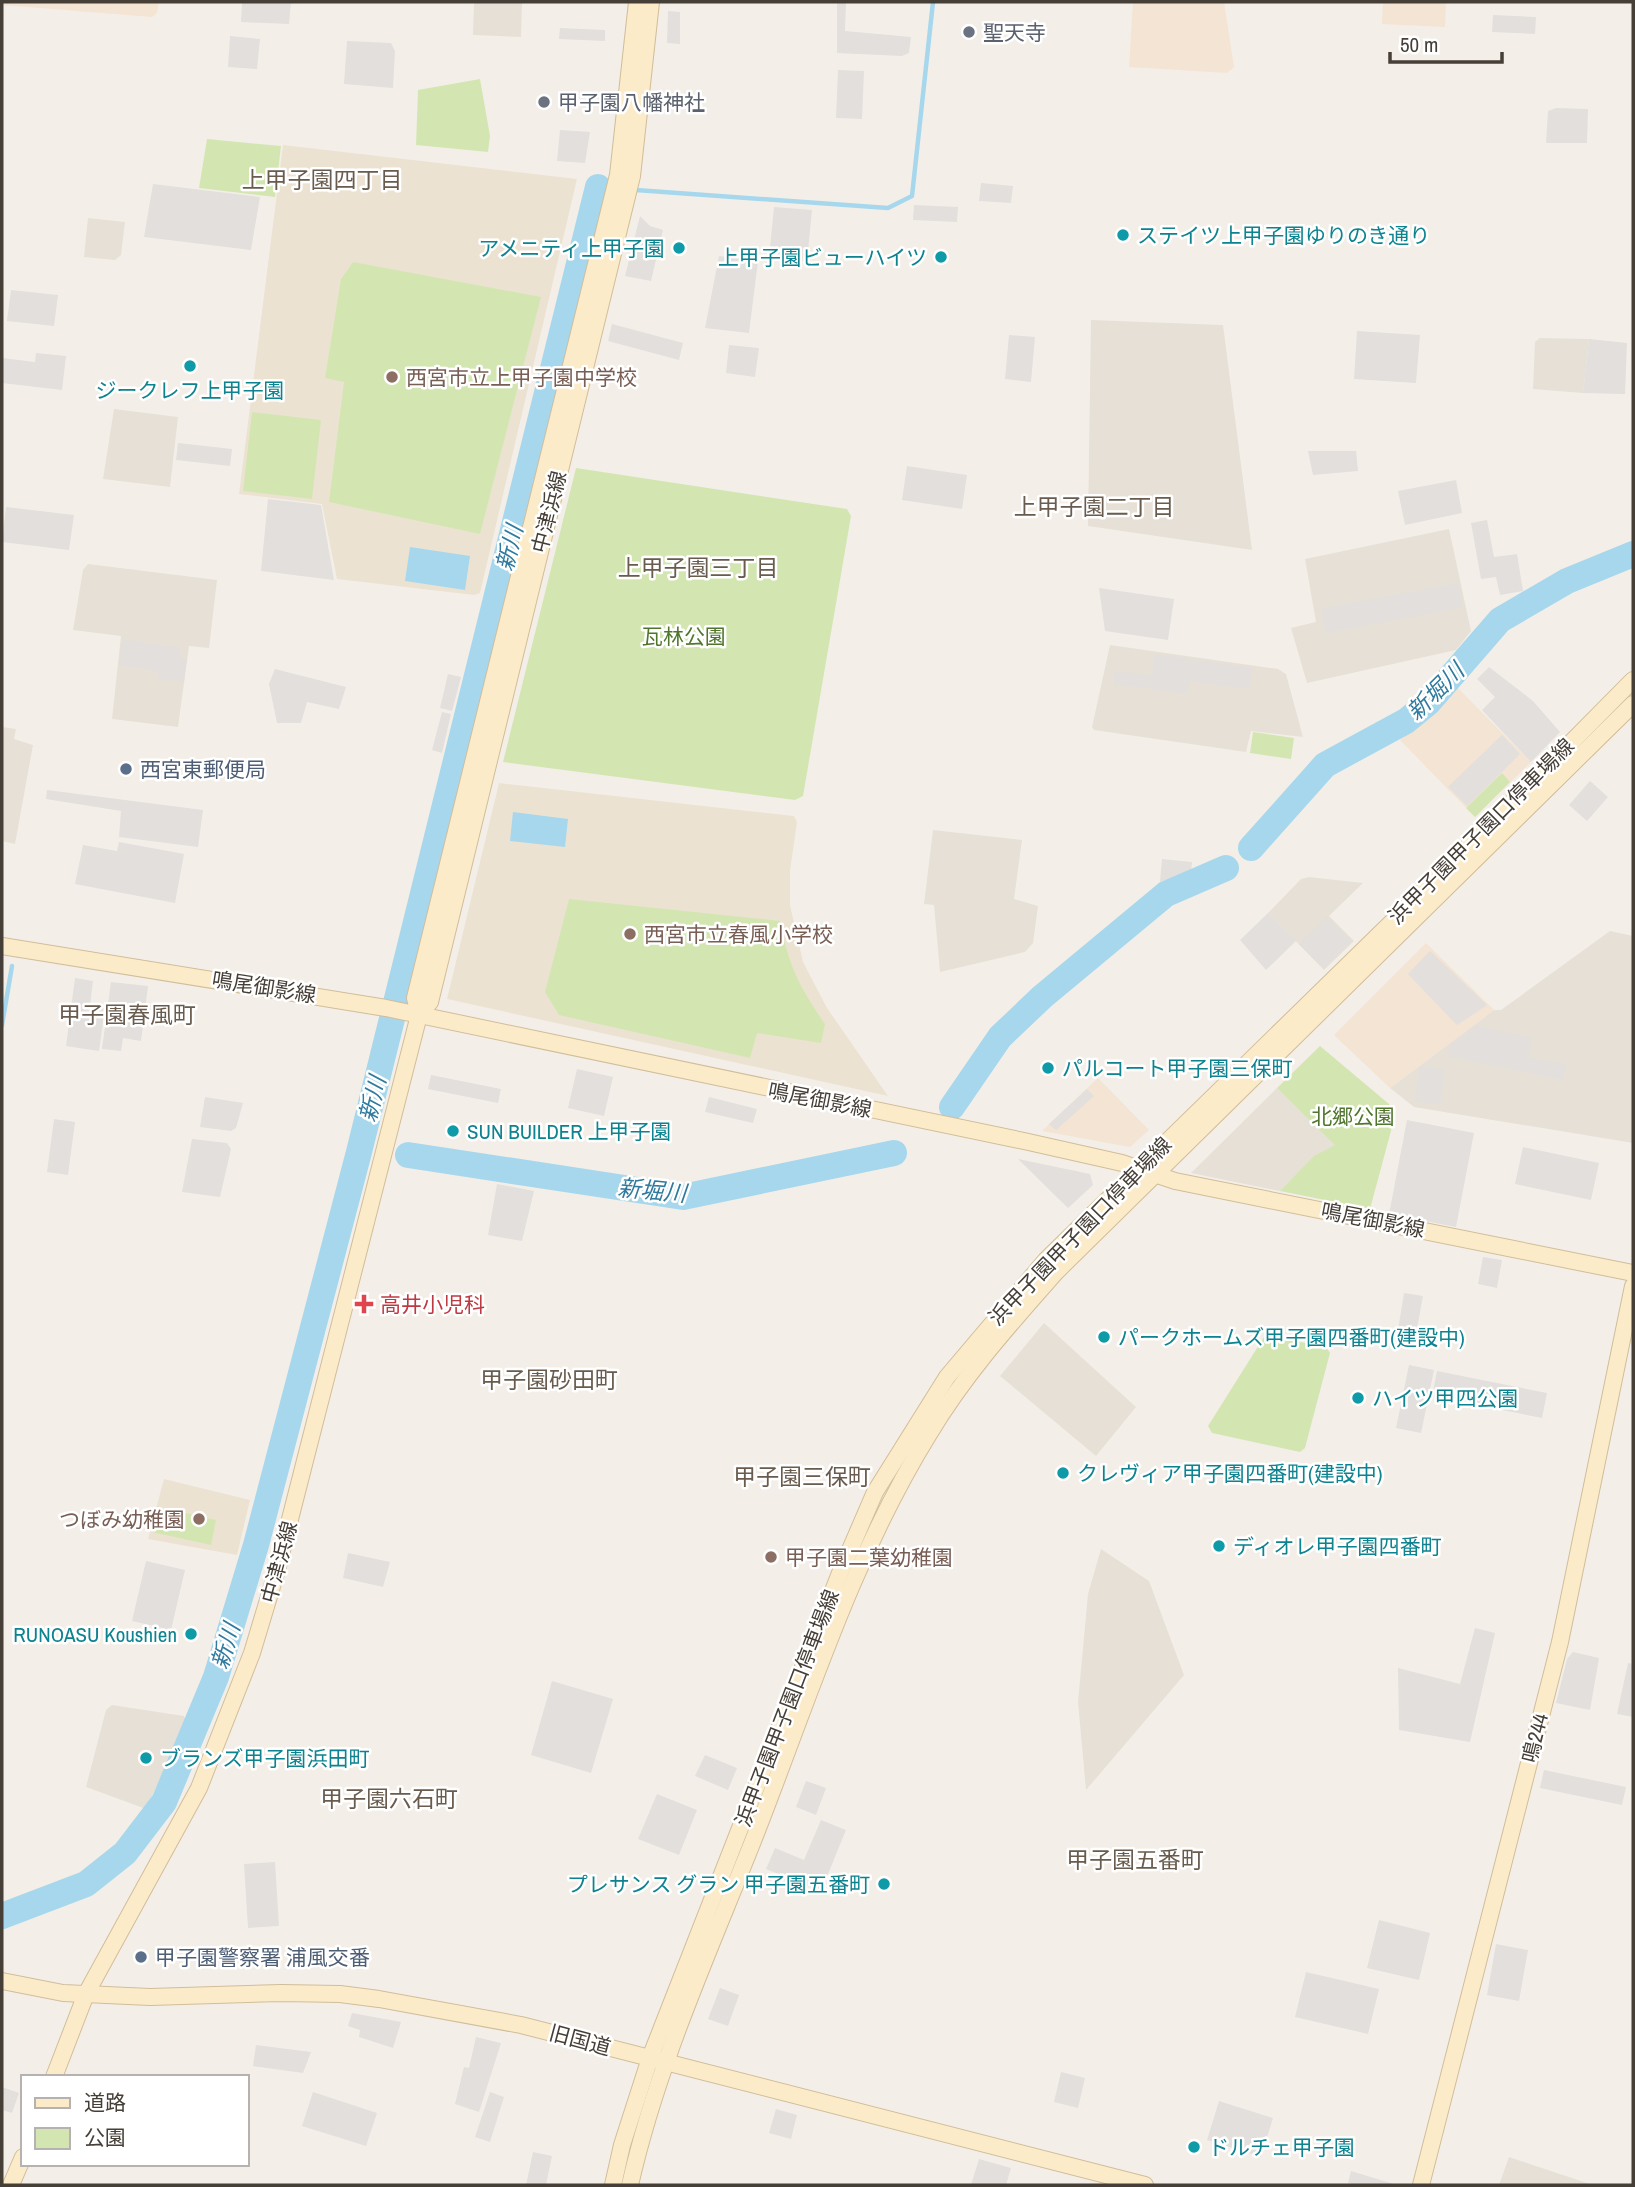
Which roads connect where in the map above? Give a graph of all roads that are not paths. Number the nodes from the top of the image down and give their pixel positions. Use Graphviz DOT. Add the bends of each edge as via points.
graph roads {
  1 [pos="637,2"];
  2 [pos="651,2"];
  3 [pos="1633,680"];
  4 [pos="1633,704"];
  5 [pos="2,946"];
  6 [pos="419,1015"];
  7 [pos="1147,1171"];
  8 [pos="1633,1273"];
  9 [pos="1633,1286"];
  10 [pos="2,1981"];
  11 [pos="86,1994"];
  12 [pos="658,2060"];
  13 [pos="55,2075"];
  14 [pos="21,2162"];
  15 [pos="11,2185"];
  16 [pos="613,2185"];
  17 [pos="631,2185"];
  18 [pos="1145,2185"];
  19 [pos="1421,2185"];
  1 -- 6 [label="street, 中津浜線" via="618,175 415,998"];
  2 -- 6 [label="street, 中津浜線" via="632,176 430,1002"];
  3 -- 7 [label="street, 浜甲子園甲子園口停車場線"];
  4 -- 7 [label="street, 浜甲子園甲子園口停車場線"];
  5 -- 6 [label="street, 鳴尾御影線"];
  6 -- 7 [label="street, 鳴尾御影線" via="1024,1141"];
  6 -- 11 [label="street, 中津浜線" via="281,1558 252,1653 199,1788"];
  7 -- 8 [label="street, 鳴尾御影線" via="1175,1181"];
  7 -- 12 [label="street, 浜甲子園甲子園口停車場線" via="1046,1260 981,1333 915,1425 875,1492 800,1675"];
  9 -- 19 [label="street, 鳴244" via="1560,1642"];
  10 -- 11 [label="street, 旧国道"];
  11 -- 12 [label="street, 旧国道" via="340,1994 521,2025"];
  11 -- 13 [label="street, 中津浜線"];
  12 -- 16 [label="street, 浜甲子園甲子園口停車場線" via="622,2145"];
  12 -- 17 [label="street, 浜甲子園甲子園口停車場線"];
  12 -- 18 [label="street, 旧国道"];
  14 -- 15 [label="street"];
}
